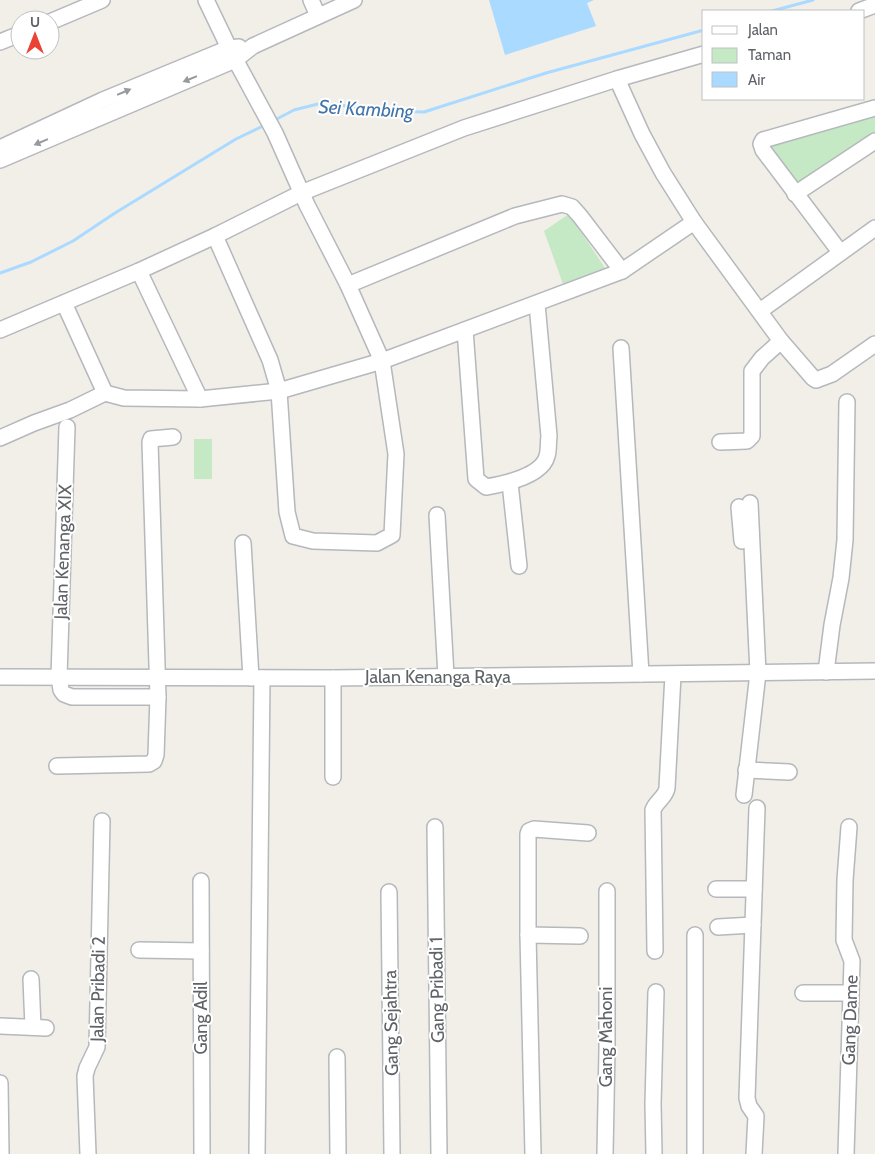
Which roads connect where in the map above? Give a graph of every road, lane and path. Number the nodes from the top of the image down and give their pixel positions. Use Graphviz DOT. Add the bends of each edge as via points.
graph roads {
  1 [pos="102,0"];
  2 [pos="206,0"];
  3 [pos="311,0"];
  4 [pos="354,0"];
  5 [pos="875,5"];
  6 [pos="862,10"];
  7 [pos="318,16"];
  8 [pos="60,18"];
  9 [pos="232,54"];
  10 [pos="702,55"];
  11 [pos="617,79"];
  12 [pos="105,107"];
  13 [pos="875,108"];
  14 [pos="875,141"];
  15 [pos="0,148"];
  16 [pos="0,160"];
  17 [pos="301,193"];
  18 [pos="795,194"];
  19 [pos="694,222"];
  20 [pos="875,228"];
  21 [pos="216,236"];
  22 [pos="840,252"];
  23 [pos="139,271"];
  24 [pos="622,271"];
  25 [pos="348,285"];
  26 [pos="64,304"];
  27 [pos="537,304"];
  28 [pos="760,311"];
  29 [pos="0,330"];
  30 [pos="465,330"];
  31 [pos="781,342"];
  32 [pos="875,344"];
  33 [pos="620,348"];
  34 [pos="382,361"];
  35 [pos="279,391"];
  36 [pos="105,393"];
  37 [pos="200,399"];
  38 [pos="847,402"];
  39 [pos="67,427"];
  40 [pos="173,437"];
  41 [pos="0,438"];
  42 [pos="720,442"];
  43 [pos="510,483"];
  44 [pos="745,505"];
  45 [pos="437,515"];
  46 [pos="243,543"];
  47 [pos="519,566"];
  48 [pos="875,671"];
  49 [pos="826,672"];
  50 [pos="754,673"];
  51 [pos="641,674"];
  52 [pos="673,675"];
  53 [pos="446,676"];
  54 [pos="0,677"];
  55 [pos="59,677"];
  56 [pos="157,677"];
  57 [pos="257,678"];
  58 [pos="333,678"];
  59 [pos="158,697"];
  60 [pos="57,766"];
  61 [pos="746,770"];
  62 [pos="789,772"];
  63 [pos="333,777"];
  64 [pos="744,794"];
  65 [pos="757,808"];
  66 [pos="102,821"];
  67 [pos="435,827"];
  68 [pos="849,827"];
  69 [pos="588,833"];
  70 [pos="201,881"];
  71 [pos="716,888"];
  72 [pos="754,890"];
  73 [pos="607,891"];
  74 [pos="389,892"];
  75 [pos="753,925"];
  76 [pos="718,927"];
  77 [pos="528,935"];
  78 [pos="695,935"];
  79 [pos="580,936"];
  80 [pos="138,950"];
  81 [pos="201,951"];
  82 [pos="655,951"];
  83 [pos="31,979"];
  84 [pos="656,992"];
  85 [pos="803,993"];
  86 [pos="851,993"];
  87 [pos="0,1026"];
  88 [pos="337,1057"];
  89 [pos="0,1083"];
  90 [pos="1,1154"];
  91 [pos="88,1154"];
  92 [pos="202,1154"];
  93 [pos="257,1154"];
  94 [pos="338,1154"];
  95 [pos="392,1154"];
  96 [pos="439,1154"];
  97 [pos="533,1154"];
  98 [pos="605,1154"];
  99 [pos="654,1154"];
  100 [pos="695,1154"];
  101 [pos="754,1154"];
  102 [pos="846,1154"];
  1 -- 8 [label="street"];
  2 -- 9 [label="street"];
  3 -- 7 [label="street"];
  4 -- 7 [label="street"];
  5 -- 6 [label="street"];
  7 -- 9 [label="street"];
  9 -- 12 [label="street"];
  9 -- 17 [label="street" via="265,112"];
  10 -- 11 [label="street"];
  11 -- 17 [label="street" via="464,128"];
  11 -- 19 [label="street" via="642,134"];
  12 -- 15 [label="street"];
  12 -- 16 [label="street, one-way"];
  13 -- 18 [label="street" via="763,140 763,150"];
  14 -- 18 [label="street"];
  17 -- 21 [label="street"];
  17 -- 25 [label="street"];
  18 -- 22 [label="street"];
  19 -- 24 [label="street"];
  19 -- 28 [label="street"];
  20 -- 22 [label="street"];
  21 -- 23 [label="street"];
  21 -- 35 [label="street" via="270,360"];
  22 -- 28 [label="street"];
  23 -- 26 [label="street"];
  23 -- 37 [label="street"];
  24 -- 25 [label="street" via="572,207 562,204 515,216"];
  24 -- 27 [label="street"];
  25 -- 34 [label="street"];
  26 -- 29 [label="street"];
  26 -- 36 [label="street"];
  27 -- 30 [label="street"];
  27 -- 43 [label="street" via="549,436 547,457 538,468"];
  28 -- 31 [label="street"];
  30 -- 34 [label="street"];
  30 -- 43 [label="street" via="476,480 486,487"];
  31 -- 32 [label="street" via="816,380 832,374"];
  31 -- 42 [label="street" via="752,371 752,436 747,441"];
  33 -- 51 [label="street"];
  34 -- 35 [label="street"];
  34 -- 35 [label="street" via="396,454 396,481 392,535 377,543 313,541 293,536 287,512"];
  35 -- 37 [label="street"];
  36 -- 37 [label="street" via="124,398"];
  36 -- 41 [label="street"];
  38 -- 49 [label="street" via="845,540"];
  39 -- 55 [label="street, Jalan Kenanga XIX"];
  40 -- 56 [label="street" via="154,438 150,442"];
  43 -- 47 [label="street"];
  44 -- 50 [label="street"];
  45 -- 53 [label="street"];
  46 -- 57 [label="street"];
  48 -- 49 [label="street, Jalan Kenanga Raya"];
  49 -- 50 [label="street, Jalan Kenanga Raya"];
  50 -- 52 [label="street, Jalan Kenanga Raya"];
  50 -- 61 [label="street"];
  51 -- 52 [label="street, Jalan Kenanga Raya"];
  51 -- 53 [label="street, Jalan Kenanga Raya"];
  52 -- 82 [label="street" via="667,788 653,810"];
  53 -- 58 [label="street, Jalan Kenanga Raya"];
  54 -- 55 [label="street, Jalan Kenanga Raya"];
  55 -- 56 [label="street, Jalan Kenanga Raya"];
  55 -- 59 [label="street" via="61,690 72,697"];
  56 -- 57 [label="street, Jalan Kenanga Raya"];
  56 -- 59 [label="street"];
  57 -- 58 [label="street, Jalan Kenanga Raya"];
  57 -- 93 [label="street"];
  58 -- 63 [label="street"];
  59 -- 60 [label="street" via="154,761 149,764"];
  61 -- 62 [label="street"];
  61 -- 64 [label="street"];
  65 -- 72 [label="street"];
  66 -- 91 [label="street, Jalan Pribadi 2" via="97,1047 85,1073"];
  67 -- 96 [label="street, Gang Pribadi 1"];
  68 -- 86 [label="street, Gang Dame" via="844,880 844,940 852,961"];
  69 -- 77 [label="street" via="529,831"];
  70 -- 81 [label="street, Gang Adil"];
  71 -- 72 [label="street"];
  72 -- 75 [label="street"];
  73 -- 98 [label="street, Gang Mahoni"];
  74 -- 95 [label="street, Gang Sejahtra"];
  75 -- 76 [label="street"];
  75 -- 101 [label="street" via="747,1098 756,1116"];
  77 -- 79 [label="street"];
  77 -- 97 [label="street"];
  78 -- 100 [label="street"];
  80 -- 81 [label="street"];
  81 -- 92 [label="street, Gang Adil"];
  83 -- 87 [label="street" via="40,1028"];
  84 -- 99 [label="street"];
  85 -- 86 [label="street"];
  86 -- 102 [label="street, Gang Dame"];
  88 -- 94 [label="street"];
  89 -- 90 [label="street"];
}
